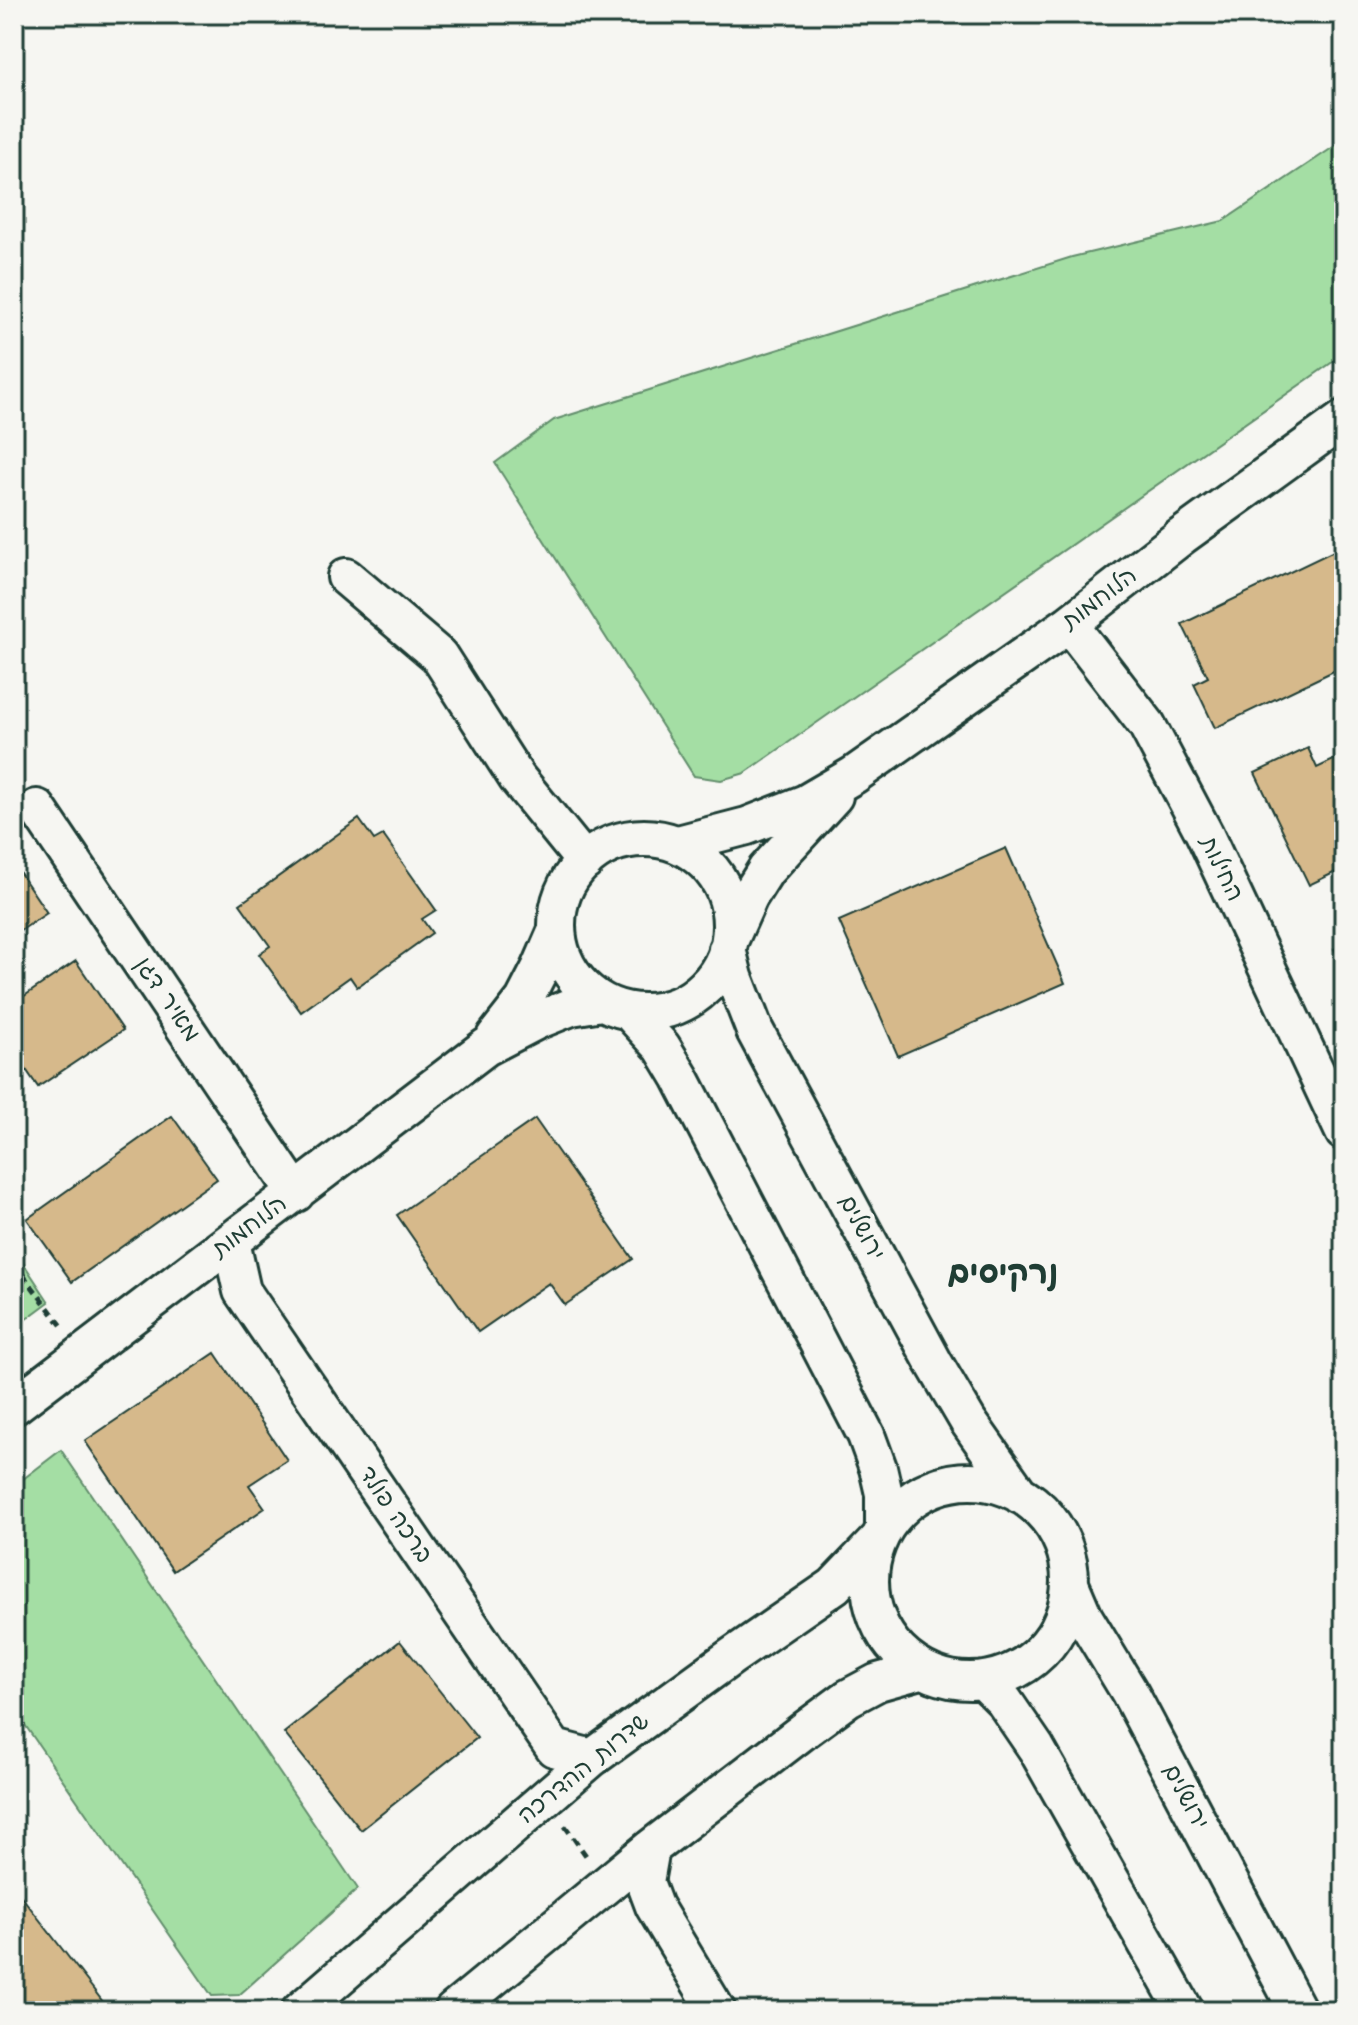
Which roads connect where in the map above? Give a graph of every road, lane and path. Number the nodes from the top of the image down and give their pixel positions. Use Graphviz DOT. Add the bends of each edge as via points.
graph roads {
  1 [pos="1344,419"];
  2 [pos="346,577"];
  3 [pos="1069,624"];
  4 [pos="854,775"];
  5 [pos="37,808"];
  6 [pos="678,844"];
  7 [pos="585,862"];
  8 [pos="557,930"];
  9 [pos="729,943"];
  10 [pos="616,1007"];
  11 [pos="486,1047"];
  12 [pos="1344,1132"];
  13 [pos="296,1193"];
  14 [pos="231,1242"];
  15 [pos="14,1263"];
  16 [pos="83,1354"];
  17 [pos="14,1406"];
  18 [pos="1020,1495"];
  19 [pos="881,1534"];
  20 [pos="1070,1584"];
  21 [pos="921,1670"];
  22 [pos="984,1681"];
  23 [pos="592,1758"];
  24 [pos="545,1799"];
  25 [pos="651,1848"];
  26 [pos="607,1884"];
  27 [pos="300,2011"];
  28 [pos="453,2011"];
  29 [pos="717,2011"];
  30 [pos="1185,2011"];
  31 [pos="1298,2011"];
  1 -- 3 [label="street, הלוחמות"];
  2 -- 7 [label="street" via="439,656 517,778"];
  3 -- 4 [label="street, הלוחמות"];
  3 -- 12 [label="street, החילות" via="1147,725 1204,833"];
  4 -- 6 [label="street, הלוחמות" via="806,803"];
  4 -- 9 [label="street, הלוחמות" via="766,870"];
  5 -- 13 [label="street, מאיר דגן"];
  6 -- 7 [label="street" via="650,838 621,841"];
  6 -- 9 [label="street" via="702,860 720,882 730,908"];
  7 -- 8 [label="street" via="560,900"];
  8 -- 10 [label="street" via="564,958 579,983"];
  8 -- 11 [label="street, הלוחמות" via="524,1000"];
  9 -- 10 [label="street" via="723,964 707,987 684,1004 657,1012"];
  9 -- 18 [label="street, ירושלים" via="746,1011 777,1072 934,1363"];
  10 -- 11 [label="street, הלוחמות" via="571,1007"];
  10 -- 19 [label="street" via="662,1047 680,1077 866,1435 884,1494"];
  11 -- 13 [label="street, הלוחמות"];
  13 -- 14 [label="street, הלוחמות"];
  14 -- 16 [label="street, הלוחמות"];
  14 -- 23 [label="street, ברכה פולד" via="242,1291 554,1748"];
  15 -- 16 [label="path"];
  16 -- 17 [label="street, הלוחמות"];
  18 -- 19 [label="street" via="976,1480 942,1484 911,1498"];
  18 -- 20 [label="street" via="1057,1531 1069,1561"];
  19 -- 21 [label="street" via="872,1552 869,1586 876,1619 894,1648"];
  19 -- 23 [label="street, שדרות ההדרכה" via="834,1586"];
  20 -- 22 [label="street" via="1060,1626 1042,1652 1016,1672"];
  20 -- 31 [label="street, ירושלים"];
  21 -- 22 [label="street" via="951,1681"];
  21 -- 25 [label="street" via="878,1682 848,1698"];
  22 -- 30 [label="street" via="1036,1748"];
  23 -- 24 [label="street, שדרות ההדרכה"];
  24 -- 26 [label="path"];
  24 -- 27 [label="street, שדרות ההדרכה"];
  25 -- 26 [label="street"];
  25 -- 29 [label="street" via="645,1882 654,1906"];
  26 -- 28 [label="street"];
}
